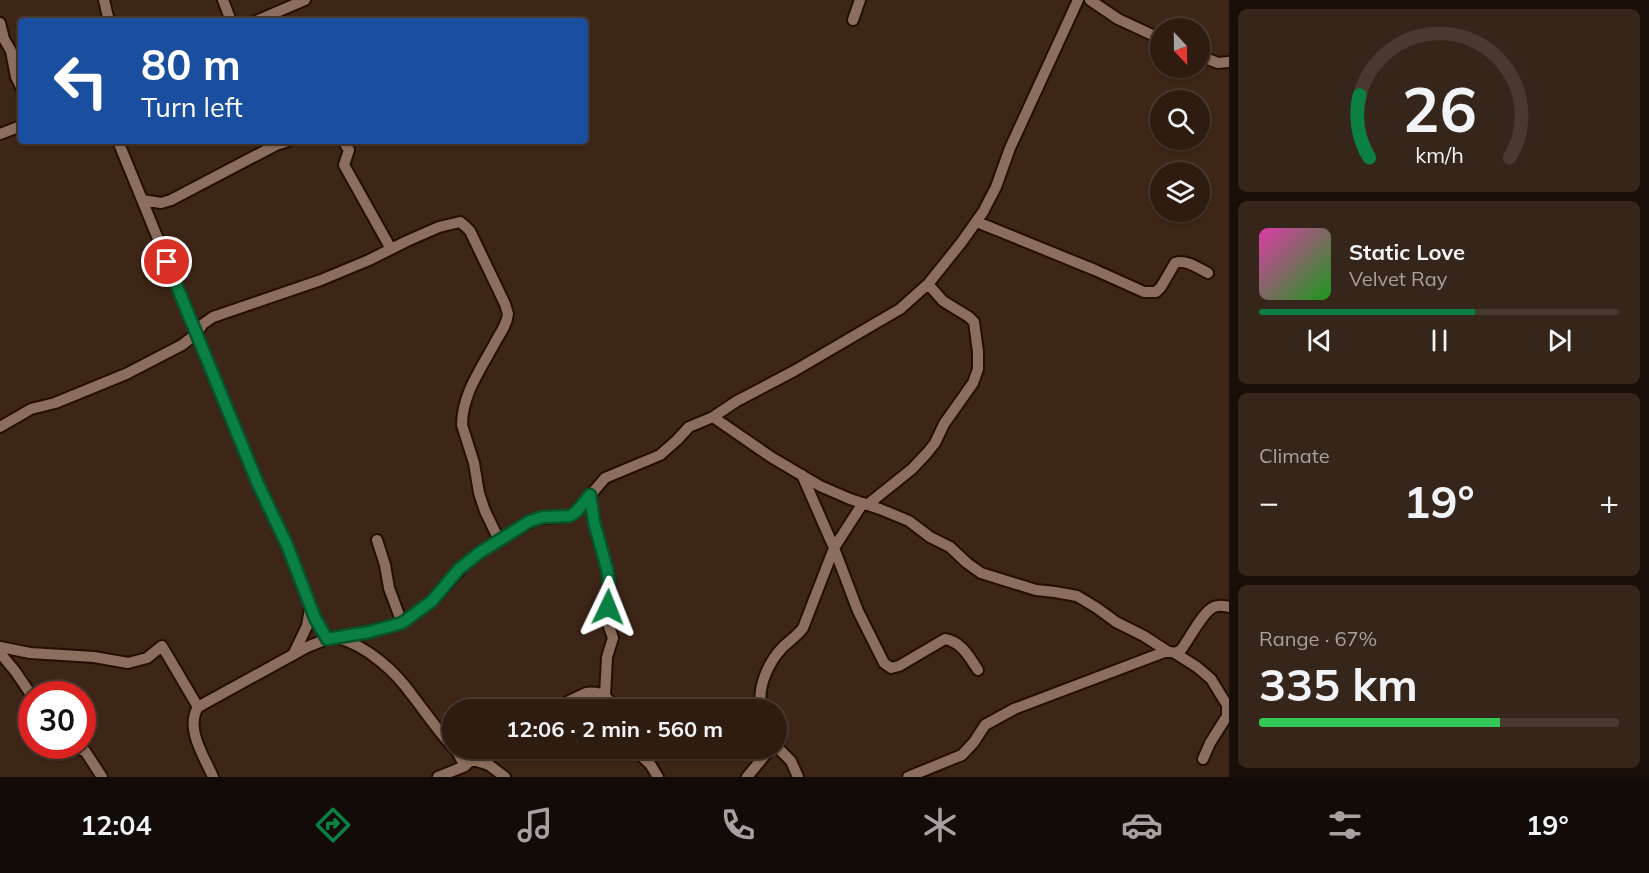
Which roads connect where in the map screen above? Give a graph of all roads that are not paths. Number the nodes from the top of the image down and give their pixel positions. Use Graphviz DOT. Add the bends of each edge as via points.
graph roads {
  1 [pos="104,0"];
  2 [pos="223,0"];
  3 [pos="304,0"];
  4 [pos="860,0"];
  5 [pos="1078,0"];
  6 [pos="1090,0"];
  7 [pos="108,18"];
  8 [pos="230,18"];
  9 [pos="263,18"];
  10 [pos="853,20"];
  11 [pos="0,23"];
  12 [pos="1150,34"];
  13 [pos="1210,60"];
  14 [pos="1229,62"];
  15 [pos="18,81"];
  16 [pos="18,127"];
  17 [pos="0,135"];
  18 [pos="119,144"];
  19 [pos="273,144"];
  20 [pos="345,144"];
  21 [pos="142,200"];
  22 [pos="161,203"];
  23 [pos="150,220"];
  24 [pos="977,222"];
  25 [pos="391,249"];
  26 [pos="1208,273"];
  27 [pos="928,284"];
  28 [pos="196,334"];
  29 [pos="713,417"];
  30 [pos="0,427"];
  31 [pos="802,475"];
  32 [pos="590,495"];
  33 [pos="865,504"];
  34 [pos="377,540"];
  35 [pos="499,540"];
  36 [pos="834,548"];
  37 [pos="310,604"];
  38 [pos="1229,607"];
  39 [pos="402,623"];
  40 [pos="331,638"];
  41 [pos="0,647"];
  42 [pos="1171,652"];
  43 [pos="0,653"];
  44 [pos="293,655"];
  45 [pos="978,670"];
  46 [pos="22,681"];
  47 [pos="605,695"];
  48 [pos="573,699"];
  49 [pos="608,699"];
  50 [pos="760,699"];
  51 [pos="198,707"];
  52 [pos="442,736"];
  53 [pos="787,757"];
  54 [pos="90,759"];
  55 [pos="461,759"];
  56 [pos="488,759"];
  57 [pos="645,759"];
  58 [pos="762,759"];
  59 [pos="1203,759"];
  60 [pos="484,763"];
  61 [pos="465,766"];
  62 [pos="102,777"];
  63 [pos="213,777"];
  64 [pos="438,777"];
  65 [pos="505,777"];
  66 [pos="658,777"];
  67 [pos="747,777"];
  68 [pos="798,777"];
  69 [pos="908,777"];
  1 -- 7 [label="street"];
  2 -- 8 [label="street"];
  3 -- 9 [label="street"];
  4 -- 10 [label="street"];
  5 -- 24 [label="street"];
  6 -- 12 [label="street"];
  11 -- 15 [label="street"];
  13 -- 14 [label="street"];
  16 -- 17 [label="street"];
  18 -- 21 [label="street"];
  19 -- 22 [label="street" via="182,196"];
  20 -- 25 [label="street" via="349,150 344,165"];
  21 -- 22 [label="street"];
  21 -- 23 [label="street"];
  22 -- 23 [label="street"];
  23 -- 28 [label="street"];
  24 -- 26 [label="street" via="1144,292 1156,292 1178,262 1184,261"];
  24 -- 27 [label="street"];
  25 -- 28 [label="street" via="321,280 213,317"];
  25 -- 35 [label="street" via="439,228 462,224 470,231 507,310 508,318 471,387 462,418 479,493"];
  27 -- 29 [label="street" via="900,309"];
  27 -- 33 [label="street" via="943,301 974,322 978,369 927,453"];
  28 -- 30 [label="street" via="126,374 30,409"];
  28 -- 37 [label="street"];
  29 -- 31 [label="street"];
  29 -- 32 [label="street" via="689,427 660,455 605,478"];
  31 -- 33 [label="street"];
  31 -- 36 [label="street"];
  32 -- 35 [label="street" via="570,516 536,519"];
  32 -- 47 [label="street" via="609,582 607,621 613,638 607,657"];
  33 -- 36 [label="street"];
  33 -- 42 [label="street" via="909,521 981,573 1036,590 1077,596"];
  34 -- 39 [label="street"];
  35 -- 39 [label="street" via="468,561 432,601"];
  36 -- 45 [label="street" via="858,611 884,663 891,668 899,666 945,639 954,640 963,648"];
  36 -- 50 [label="street" via="803,628 768,670"];
  37 -- 40 [label="street" via="315,618"];
  37 -- 44 [label="street" via="307,626"];
  38 -- 42 [label="street" via="1214,607 1181,650"];
  39 -- 40 [label="street"];
  40 -- 44 [label="street"];
  40 -- 52 [label="street" via="360,647 397,677"];
  41 -- 51 [label="street" via="128,663 147,658 162,646"];
  42 -- 59 [label="street" via="1211,679 1227,705 1227,716"];
  42 -- 69 [label="street" via="1014,709 985,725 962,755"];
  43 -- 46 [label="street"];
  44 -- 51 [label="street"];
  47 -- 48 [label="street" via="586,693"];
  47 -- 49 [label="street"];
  51 -- 63 [label="street" via="193,727"];
  53 -- 68 [label="street"];
  54 -- 62 [label="street"];
  55 -- 61 [label="street"];
  56 -- 60 [label="street"];
  57 -- 66 [label="street"];
  58 -- 67 [label="street"];
  60 -- 61 [label="street" via="470,761"];
  60 -- 65 [label="street"];
  61 -- 64 [label="street"];
}
